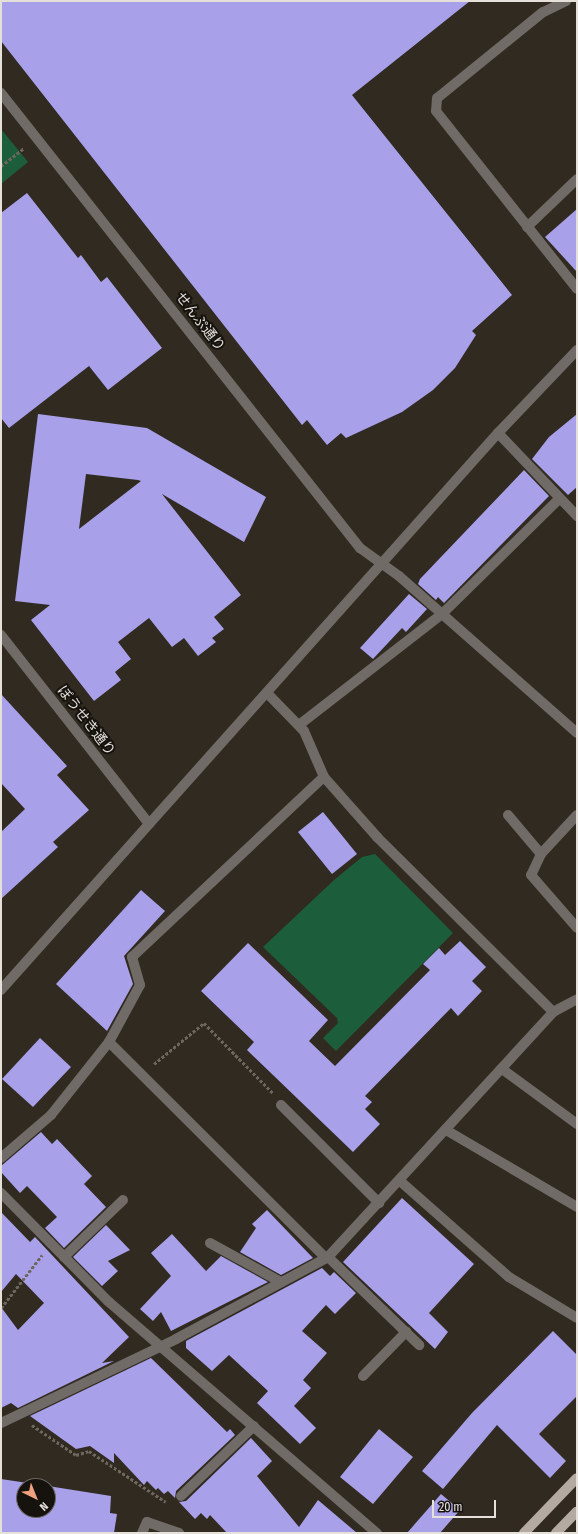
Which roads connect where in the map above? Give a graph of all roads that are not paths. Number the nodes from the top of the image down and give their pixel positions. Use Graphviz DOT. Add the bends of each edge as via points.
graph roads {
  1 [pos="566,1"];
  2 [pos="1,93"];
  3 [pos="577,179"];
  4 [pos="527,227"];
  5 [pos="577,290"];
  6 [pos="577,350"];
  7 [pos="498,433"];
  8 [pos="560,498"];
  9 [pos="577,516"];
  10 [pos="381,564"];
  11 [pos="442,614"];
  12 [pos="1,635"];
  13 [pos="267,693"];
  14 [pos="299,725"];
  15 [pos="577,733"];
  16 [pos="324,777"];
  17 [pos="508,815"];
  18 [pos="577,815"];
  19 [pos="149,824"];
  20 [pos="541,854"];
  21 [pos="577,928"];
  22 [pos="1,990"];
  23 [pos="577,999"];
  24 [pos="553,1012"];
  25 [pos="109,1042"];
  26 [pos="502,1069"];
  27 [pos="281,1105"];
  28 [pos="577,1124"];
  29 [pos="446,1130"];
  30 [pos="1,1158"];
  31 [pos="400,1181"];
  32 [pos="1,1193"];
  33 [pos="123,1200"];
  34 [pos="378,1203"];
  35 [pos="577,1207"];
  36 [pos="210,1243"];
  37 [pos="64,1257"];
  38 [pos="327,1258"];
  39 [pos="281,1282"];
  40 [pos="577,1318"];
  41 [pos="406,1332"];
  42 [pos="159,1345"];
  43 [pos="419,1345"];
  44 [pos="363,1376"];
  45 [pos="1,1423"];
  46 [pos="254,1426"];
  47 [pos="577,1478"];
  48 [pos="180,1496"];
  49 [pos="577,1511"];
  50 [pos="142,1533"];
  51 [pos="180,1533"];
  52 [pos="377,1533"];
  53 [pos="524,1533"];
  54 [pos="556,1533"];
  1 -- 4 [label="street" via="543,12 437,98 436,111"];
  2 -- 10 [label="street, せんぷ通り" via="360,548"];
  3 -- 4 [label="street"];
  4 -- 5 [label="street"];
  6 -- 7 [label="street"];
  7 -- 8 [label="street"];
  7 -- 10 [label="street"];
  8 -- 9 [label="street"];
  8 -- 11 [label="street"];
  10 -- 11 [label="street, せんぷ通り" via="400,576"];
  10 -- 13 [label="street"];
  11 -- 14 [label="street"];
  11 -- 15 [label="street, せんぷ通り"];
  12 -- 19 [label="street, ぼうせき通り"];
  13 -- 14 [label="street"];
  13 -- 19 [label="street"];
  14 -- 16 [label="street"];
  16 -- 24 [label="street" via="377,836"];
  16 -- 25 [label="street" via="132,957 140,985"];
  17 -- 20 [label="street"];
  18 -- 20 [label="street"];
  19 -- 22 [label="street"];
  20 -- 21 [label="street" via="531,875"];
  23 -- 24 [label="street"];
  24 -- 26 [label="street"];
  25 -- 30 [label="street" via="51,1115"];
  25 -- 38 [label="street"];
  26 -- 28 [label="street"];
  26 -- 29 [label="street"];
  27 -- 34 [label="street"];
  29 -- 31 [label="street"];
  29 -- 35 [label="street"];
  31 -- 34 [label="street"];
  31 -- 40 [label="street" via="509,1277"];
  32 -- 37 [label="street"];
  33 -- 37 [label="street"];
  34 -- 38 [label="street"];
  36 -- 39 [label="street"];
  37 -- 42 [label="street"];
  38 -- 39 [label="street"];
  38 -- 41 [label="street"];
  39 -- 42 [label="street"];
  41 -- 43 [label="street"];
  41 -- 44 [label="street"];
  42 -- 45 [label="street"];
  42 -- 46 [label="street"];
  46 -- 48 [label="street"];
  46 -- 52 [label="street"];
  47 -- 53 [label="main road"];
  49 -- 54 [label="main road"];
  50 -- 51 [label="street" via="146,1522"];
}
